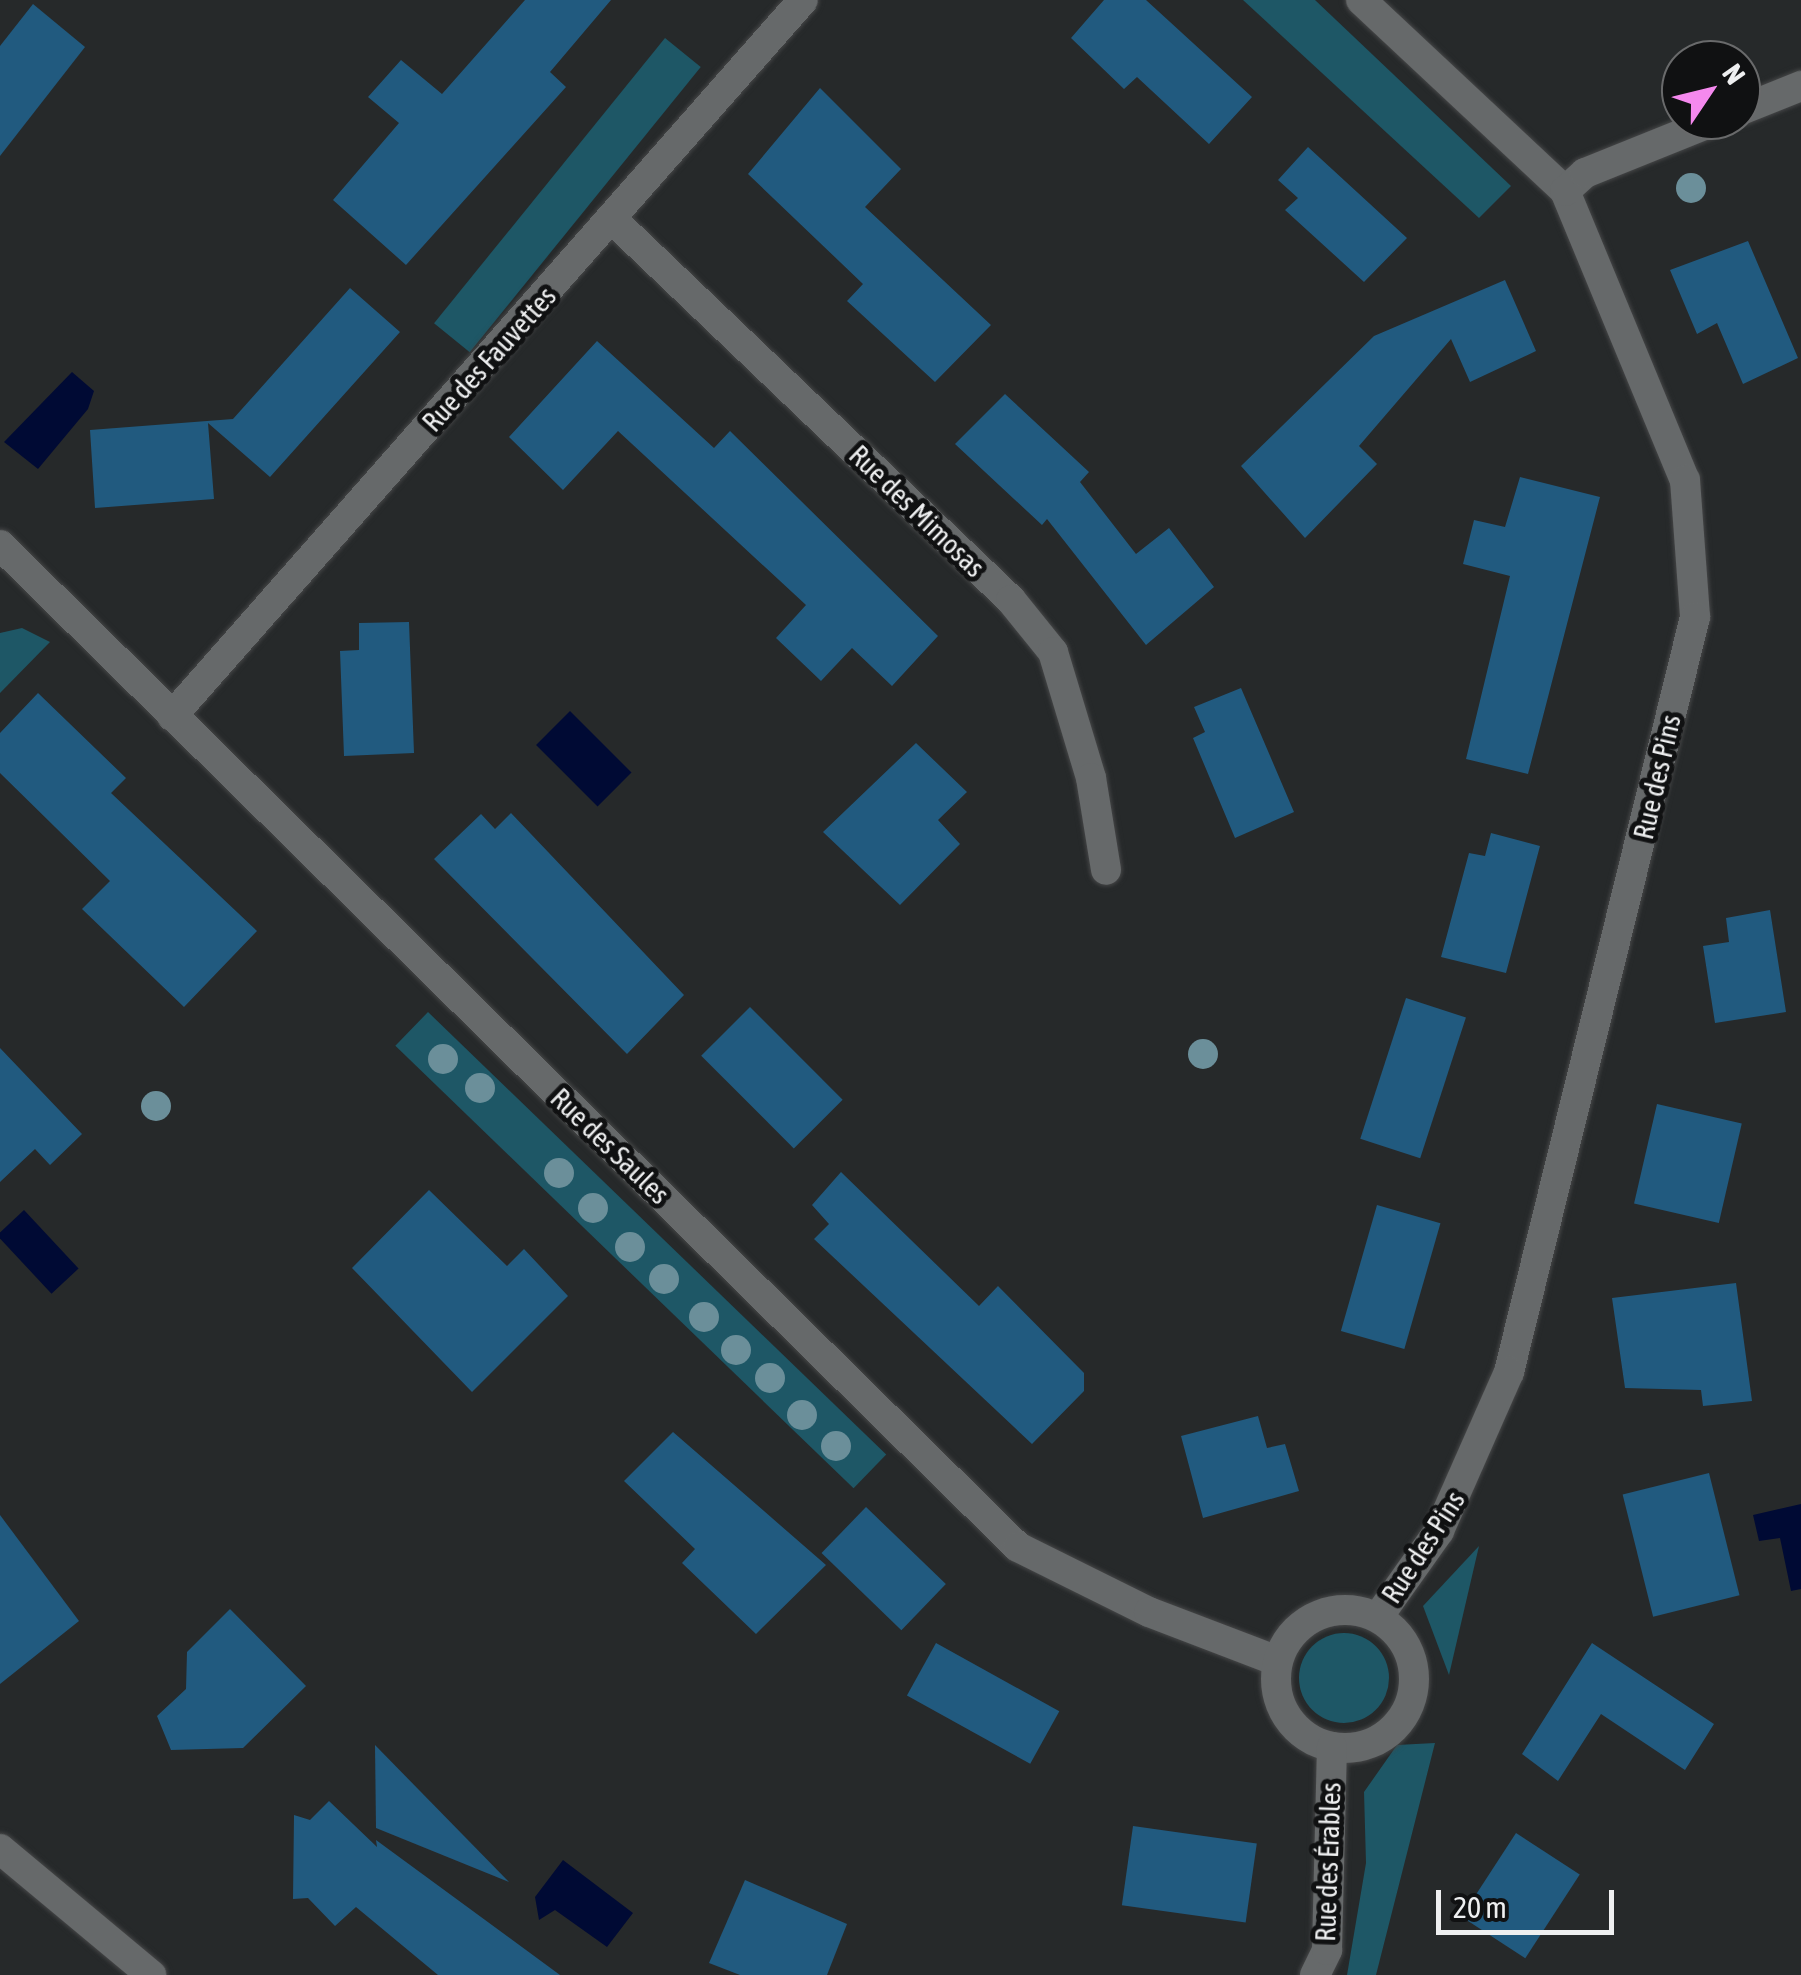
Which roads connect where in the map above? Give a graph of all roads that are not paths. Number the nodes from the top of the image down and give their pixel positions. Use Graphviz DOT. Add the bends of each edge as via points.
graph roads {
  1 [pos="804,0"];
  2 [pos="1361,0"];
  3 [pos="1801,86"];
  4 [pos="1761,102"];
  5 [pos="1667,140"];
  6 [pos="1564,191"];
  7 [pos="613,220"];
  8 [pos="4,558"];
  9 [pos="172,716"];
  10 [pos="1106,870"];
  11 [pos="1378,1618"];
  12 [pos="1277,1661"];
  13 [pos="1332,1747"];
  14 [pos="0,1849"];
  15 [pos="151,1975"];
  16 [pos="1315,1975"];
  1 -- 7 [label="street, Rue des Fauvettes"];
  2 -- 6 [label="street, Rue des Pins"];
  3 -- 4 [label="street"];
  5 -- 6 [label="street" via="1585,173"];
  6 -- 11 [label="street, Rue des Pins" via="1685,480 1695,617 1509,1372 1439,1531"];
  7 -- 9 [label="street, Rue des Fauvettes"];
  7 -- 10 [label="street, Rue des Mimosas" via="1011,600 1053,652"];
  8 -- 9 [label="street, Rue des Saules"];
  9 -- 12 [label="street, Rue des Saules" via="1018,1547 1149,1612"];
  11 -- 12 [label="street" via="1317,1615"];
  11 -- 13 [label="street" via="1408,1648 1414,1692 1374,1743"];
  12 -- 13 [label="street" via="1287,1715"];
  13 -- 16 [label="street, Rue des Érables" via="1330,1912"];
  14 -- 15 [label="street"];
}
